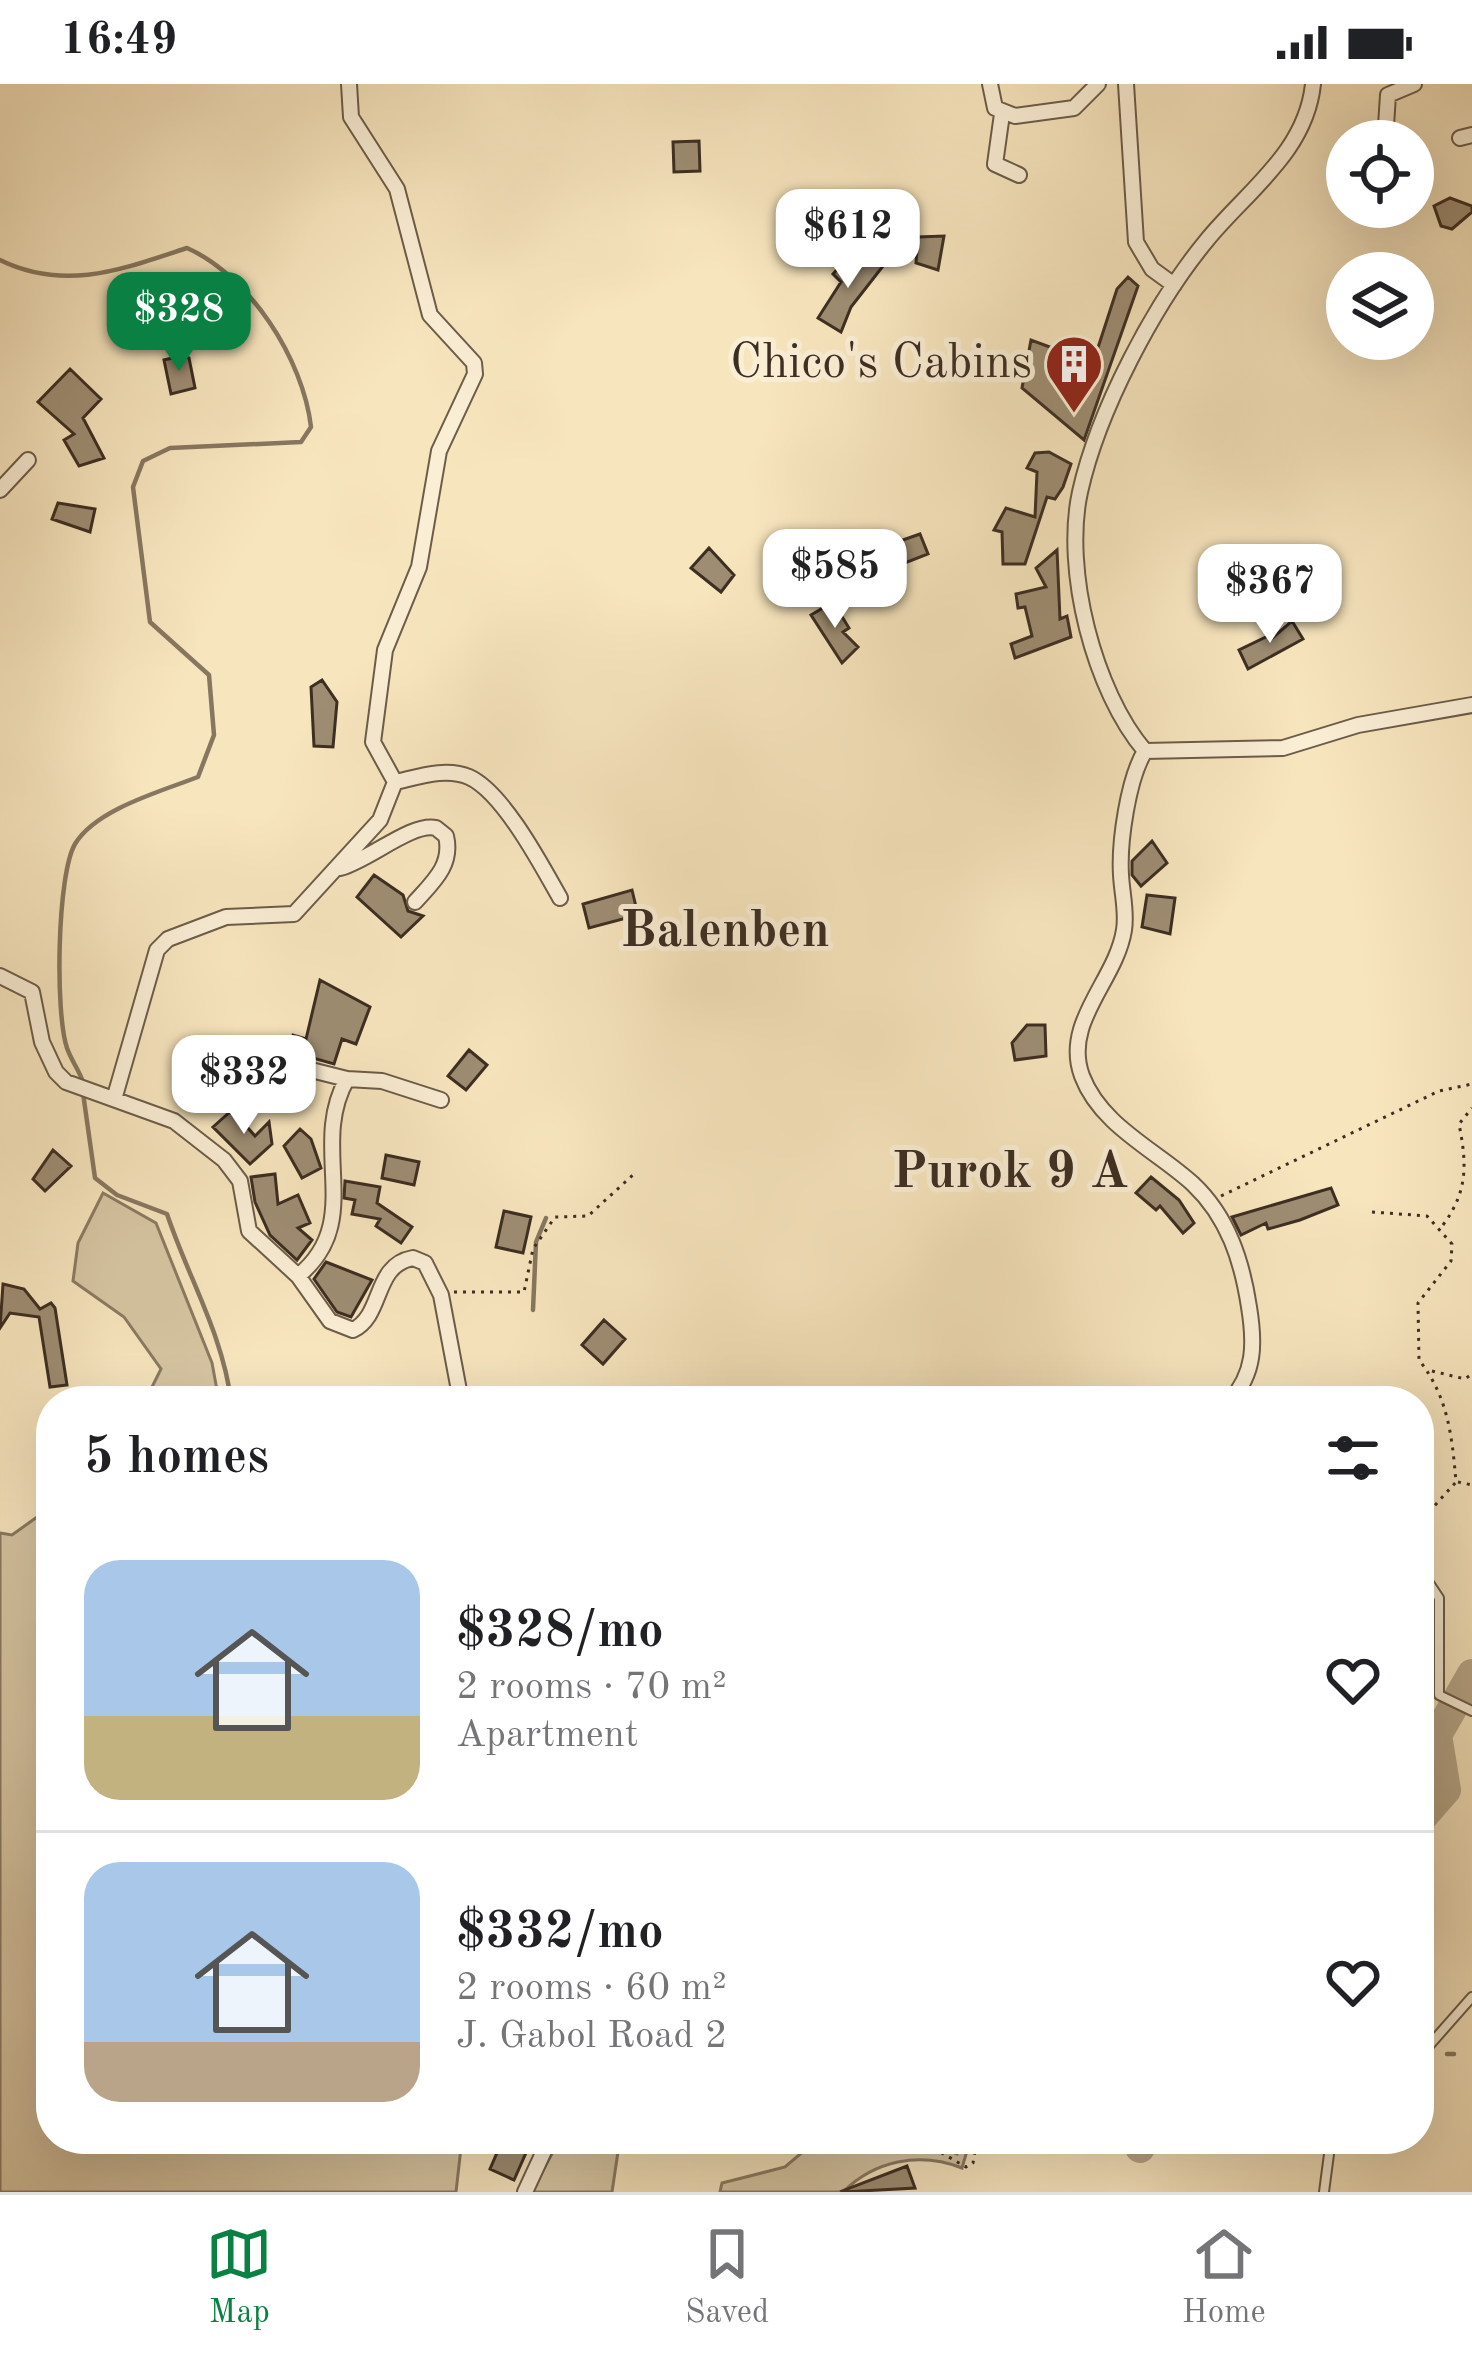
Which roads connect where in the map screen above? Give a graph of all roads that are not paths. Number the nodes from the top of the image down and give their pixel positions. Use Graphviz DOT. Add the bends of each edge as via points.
graph roads {
  1 [pos="349,84"];
  2 [pos="990,84"];
  3 [pos="1098,84"];
  4 [pos="1126,84"];
  5 [pos="1312,84"];
  6 [pos="1414,84"];
  7 [pos="1002,114"];
  8 [pos="1386,120"];
  9 [pos="1019,175"];
  10 [pos="1174,285"];
  11 [pos="28,460"];
  12 [pos="0,490"];
  13 [pos="1472,704"];
  14 [pos="1145,751"];
  15 [pos="394,782"];
  16 [pos="340,868"];
  17 [pos="560,898"];
  18 [pos="415,902"];
  19 [pos="0,976"];
  20 [pos="283,1063"];
  21 [pos="347,1079"];
  22 [pos="115,1096"];
  23 [pos="441,1100"];
  24 [pos="298,1276"];
  25 [pos="458,1386"];
  26 [pos="1243,1386"];
  27 [pos="1434,1592"];
  28 [pos="1467,1711"];
  29 [pos="1472,1997"];
  30 [pos="1434,2040"];
  31 [pos="543,2154"];
  32 [pos="1329,2154"];
  33 [pos="525,2192"];
  34 [pos="1324,2192"];
  1 -- 15 [label="street" via="352,117 397,189 430,315 475,374 439,451 419,567 385,650 373,742"];
  2 -- 7 [label="street"];
  3 -- 7 [label="street" via="1075,108"];
  4 -- 10 [label="street" via="1136,242"];
  5 -- 10 [label="street" via="1289,149"];
  6 -- 8 [label="street" via="1388,94"];
  7 -- 9 [label="street" via="995,164"];
  10 -- 14 [label="street" via="1090,454 1076,526 1095,669"];
  11 -- 12 [label="street"];
  13 -- 14 [label="street" via="1283,748"];
  14 -- 26 [label="street" via="1121,847 1124,929 1078,1037 1083,1080 1119,1125 1208,1201 1242,1263 1252,1363"];
  15 -- 16 [label="street" via="380,820"];
  15 -- 17 [label="street" via="440,772 472,778"];
  16 -- 18 [label="street" via="414,830 436,828 448,855"];
  16 -- 22 [label="street" via="294,914 226,916 168,938 157,950"];
  19 -- 22 [label="street" via="32,992 48,1058 66,1082"];
  20 -- 21 [label="street"];
  21 -- 23 [label="street"];
  21 -- 24 [label="street" via="330,1128 330,1239"];
  22 -- 24 [label="street" via="174,1121 224,1160 240,1181 249,1231"];
  24 -- 25 [label="street" via="321,1312 353,1330 365,1324 400,1260 425,1263 441,1295"];
  27 -- 28 [label="lane" via="1439,1695"];
  29 -- 30 [label="lane"];
  31 -- 33 [label="street"];
  32 -- 34 [label="lane"];
}
